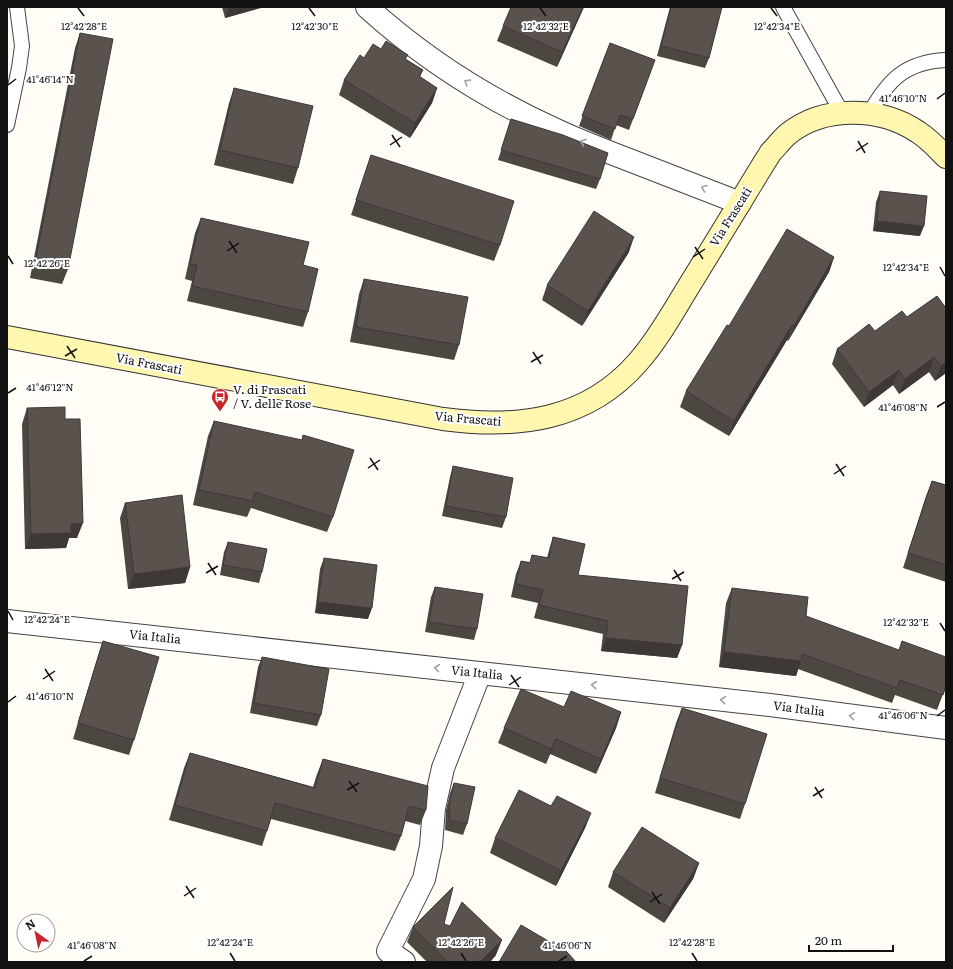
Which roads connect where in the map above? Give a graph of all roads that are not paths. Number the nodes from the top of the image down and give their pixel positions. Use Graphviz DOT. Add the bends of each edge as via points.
graph roads {
  1 [pos="17,7"];
  2 [pos="367,7"];
  3 [pos="783,7"];
  4 [pos="946,60"];
  5 [pos="842,113"];
  6 [pos="869,114"];
  7 [pos="7,126"];
  8 [pos="946,157"];
  9 [pos="740,203"];
  10 [pos="7,337"];
  11 [pos="7,621"];
  12 [pos="480,673"];
  13 [pos="946,728"];
  14 [pos="404,962"];
  1 -- 7 [label="lane" via="22,46"];
  9 -- 2 [label="street, one-way" via="574,138 519,112 463,80 397,34"];
  3 -- 5 [label="lane"];
  4 -- 6 [label="lane" via="922,64 899,75 888,84"];
  5 -- 6 [label="main road, Via Frascati"];
  5 -- 9 [label="main road, Via Frascati" via="815,120 789,134 771,152"];
  6 -- 8 [label="main road, Via Frascati" via="899,122 913,129"];
  9 -- 10 [label="main road, Via Frascati" via="660,333 638,363 610,388 585,404 532,420 487,423 444,419"];
  12 -- 11 [label="street, Via Italia, one-way"];
  13 -- 12 [label="street, Via Italia, one-way" via="770,705"];
  12 -- 14 [label="street" via="442,768 424,879 388,950"];
}
